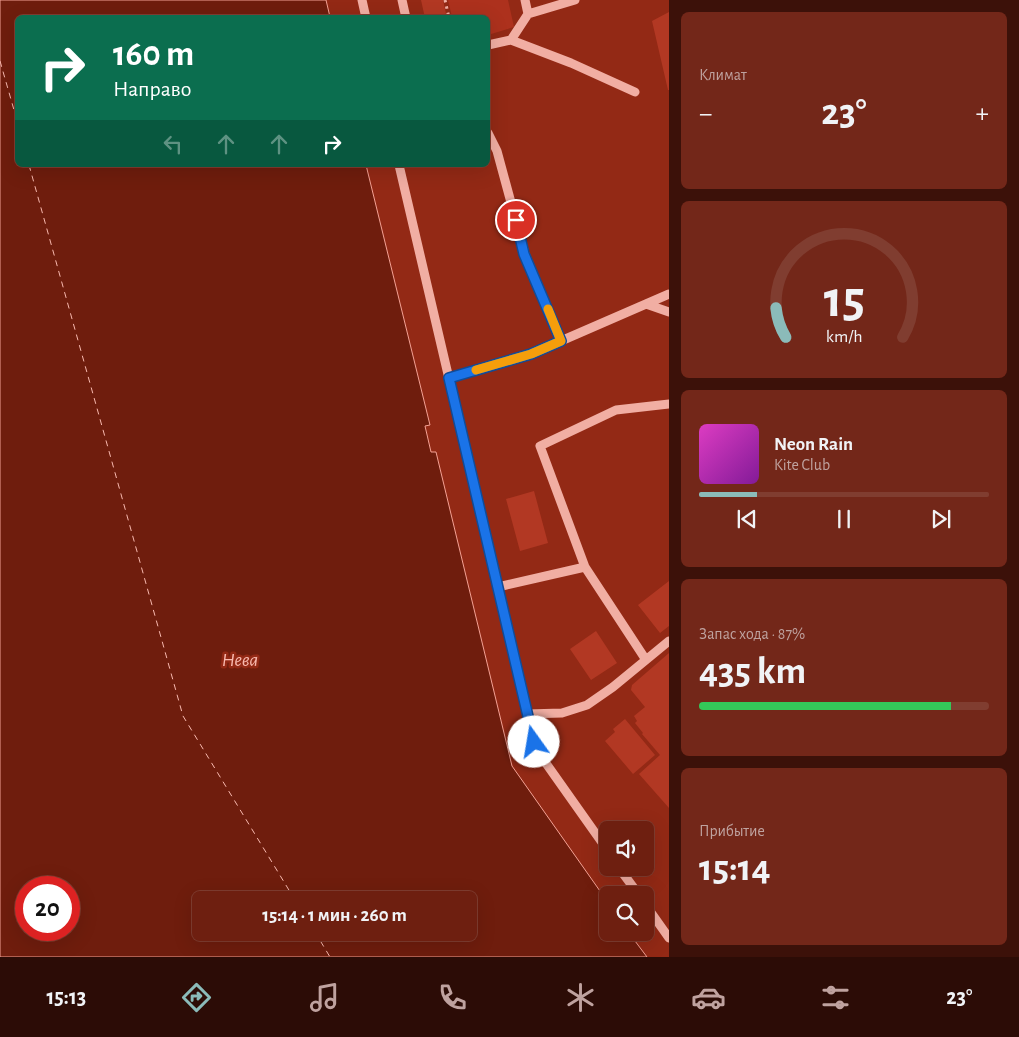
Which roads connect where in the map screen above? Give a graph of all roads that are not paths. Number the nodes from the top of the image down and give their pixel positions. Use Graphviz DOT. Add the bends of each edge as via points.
graph roads {
  1 [pos="362,0"];
  2 [pos="402,0"];
  3 [pos="525,0"];
  4 [pos="575,0"];
  5 [pos="528,14"];
  6 [pos="365,15"];
  7 [pos="405,15"];
  8 [pos="511,40"];
  9 [pos="490,45"];
  10 [pos="634,92"];
  11 [pos="490,137"];
  12 [pos="399,167"];
  13 [pos="669,294"];
  14 [pos="646,304"];
  15 [pos="669,312"];
  16 [pos="561,341"];
  17 [pos="449,378"];
  18 [pos="669,404"];
  19 [pos="585,567"];
  20 [pos="498,587"];
  21 [pos="669,641"];
  22 [pos="646,660"];
  23 [pos="527,714"];
  24 [pos="599,838"];
  25 [pos="654,917"];
  26 [pos="669,938"];
  1 -- 6 [label="lane"];
  2 -- 7 [label="lane"];
  3 -- 5 [label="lane"];
  4 -- 5 [label="lane"];
  5 -- 8 [label="lane"];
  8 -- 9 [label="lane"];
  8 -- 10 [label="lane"];
  11 -- 16 [label="lane" via="497,151 524,254"];
  12 -- 17 [label="lane"];
  13 -- 14 [label="lane"];
  14 -- 15 [label="lane"];
  14 -- 16 [label="lane"];
  16 -- 17 [label="lane" via="531,354"];
  17 -- 20 [label="lane"];
  18 -- 19 [label="lane" via="616,410 540,446"];
  19 -- 20 [label="lane"];
  19 -- 22 [label="lane"];
  20 -- 23 [label="lane"];
  21 -- 22 [label="lane"];
  22 -- 23 [label="lane" via="587,705 562,712"];
  23 -- 24 [label="lane" via="538,752"];
  25 -- 26 [label="lane"];
}
